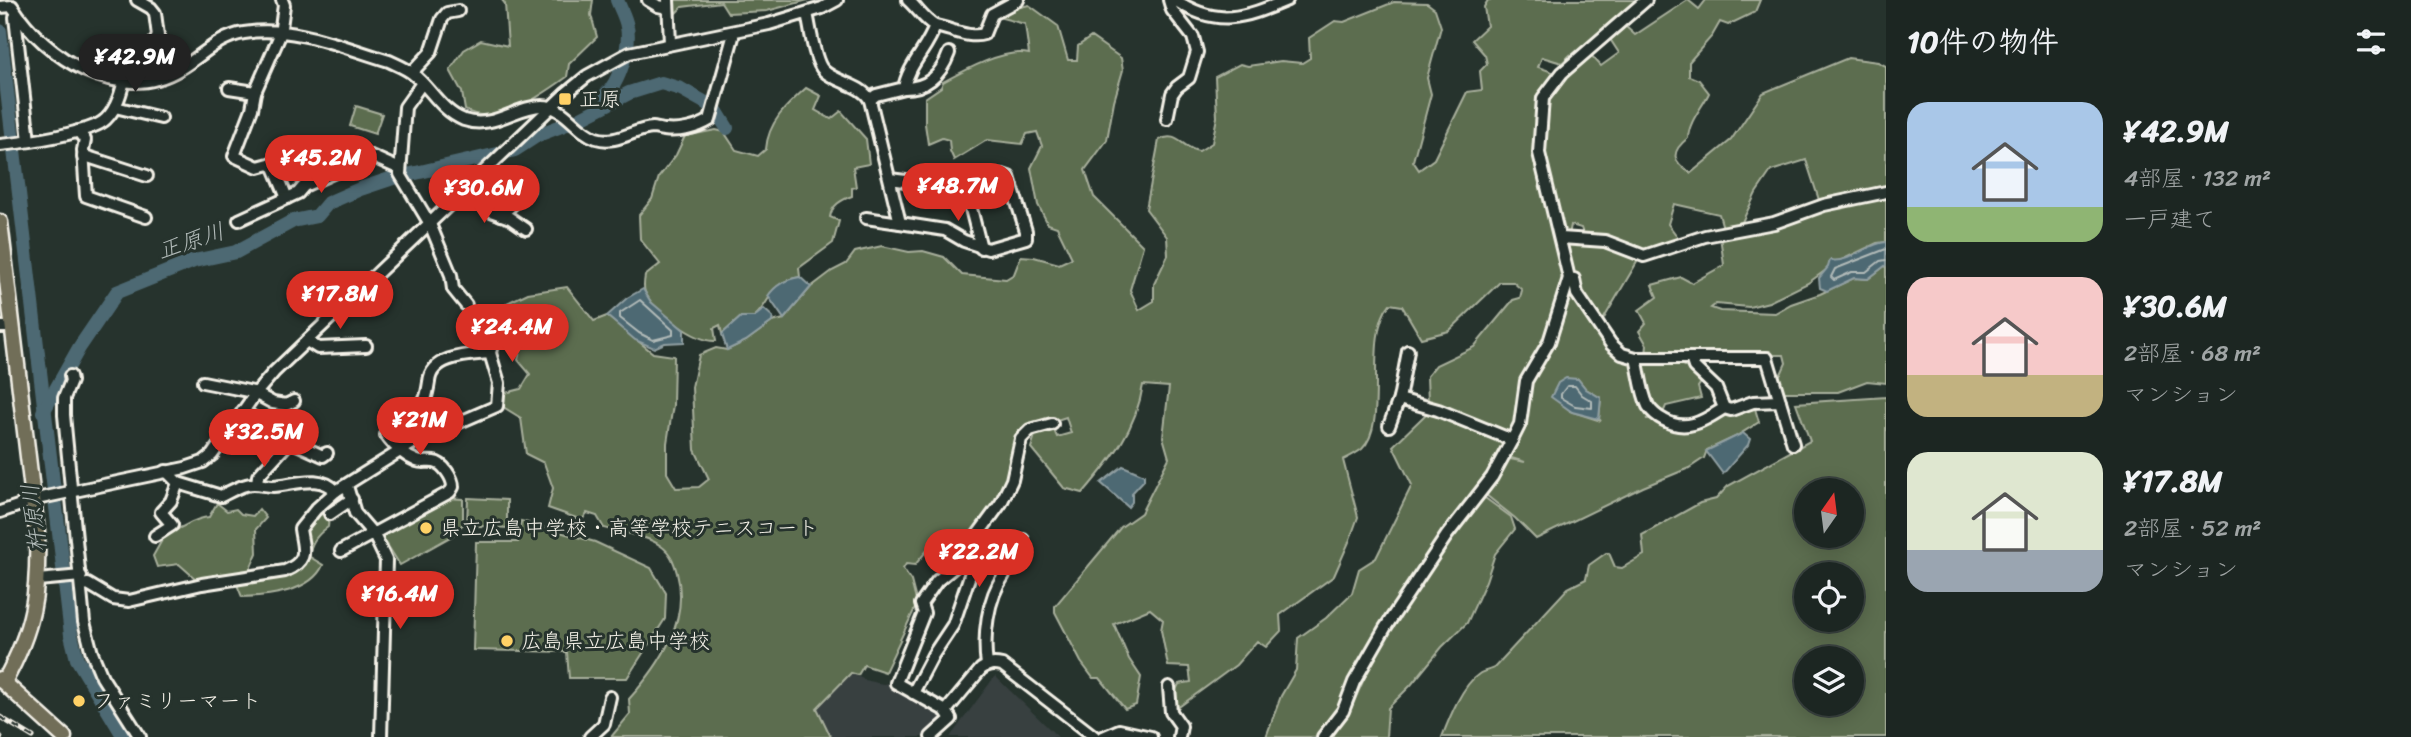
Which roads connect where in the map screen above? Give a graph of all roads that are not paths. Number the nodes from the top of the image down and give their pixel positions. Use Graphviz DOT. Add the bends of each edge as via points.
graph roads {
  1 [pos="137,0"];
  2 [pos="282,0"];
  3 [pos="648,0"];
  4 [pos="837,0"];
  5 [pos="908,0"];
  6 [pos="1017,0"];
  7 [pos="1168,0"];
  8 [pos="1175,0"];
  9 [pos="1646,0"];
  10 [pos="1284,1"];
  11 [pos="668,4"];
  12 [pos="1191,4"];
  13 [pos="9,7"];
  14 [pos="458,11"];
  15 [pos="807,13"];
  16 [pos="935,26"];
  17 [pos="281,30"];
  18 [pos="732,33"];
  19 [pos="670,43"];
  20 [pos="949,53"];
  21 [pos="418,78"];
  22 [pos="122,82"];
  23 [pos="229,88"];
  24 [pos="904,88"];
  25 [pos="255,92"];
  26 [pos="870,100"];
  27 [pos="115,107"];
  28 [pos="552,107"];
  29 [pos="161,118"];
  30 [pos="1167,119"];
  31 [pos="82,136"];
  32 [pos="27,141"];
  33 [pos="3,145"];
  34 [pos="83,157"];
  35 [pos="400,169"];
  36 [pos="146,176"];
  37 [pos="890,179"];
  38 [pos="966,189"];
  39 [pos="465,190"];
  40 [pos="528,190"];
  41 [pos="1886,192"];
  42 [pos="287,198"];
  43 [pos="501,215"];
  44 [pos="146,217"];
  45 [pos="866,218"];
  46 [pos="239,220"];
  47 [pos="0,222"];
  48 [pos="900,223"];
  49 [pos="430,224"];
  50 [pos="526,229"];
  51 [pos="1561,238"];
  52 [pos="981,248"];
  53 [pos="3,276"];
  54 [pos="1569,278"];
  55 [pos="466,305"];
  56 [pos="6,327"];
  57 [pos="487,328"];
  58 [pos="307,341"];
  59 [pos="366,346"];
  60 [pos="1408,351"];
  61 [pos="490,353"];
  62 [pos="1636,358"];
  63 [pos="1691,358"];
  64 [pos="70,376"];
  65 [pos="203,382"];
  66 [pos="256,393"];
  67 [pos="1399,399"];
  68 [pos="294,401"];
  69 [pos="1780,401"];
  70 [pos="1724,408"];
  71 [pos="243,411"];
  72 [pos="1052,424"];
  73 [pos="1389,426"];
  74 [pos="1512,440"];
  75 [pos="290,441"];
  76 [pos="1793,444"];
  77 [pos="400,451"];
  78 [pos="327,453"];
  79 [pos="166,471"];
  80 [pos="178,483"];
  81 [pos="257,483"];
  82 [pos="341,489"];
  83 [pos="69,494"];
  84 [pos="38,499"];
  85 [pos="352,499"];
  86 [pos="0,512"];
  87 [pos="330,514"];
  88 [pos="374,535"];
  89 [pos="155,536"];
  90 [pos="1023,540"];
  91 [pos="341,551"];
  92 [pos="998,558"];
  93 [pos="80,579"];
  94 [pos="38,580"];
  95 [pos="987,665"];
  96 [pos="2,681"];
  97 [pos="1169,687"];
  98 [pos="913,693"];
  99 [pos="610,697"];
  100 [pos="946,711"];
  101 [pos="64,737"];
  102 [pos="140,737"];
  103 [pos="381,737"];
  104 [pos="590,737"];
  105 [pos="931,737"];
  106 [pos="1096,737"];
  107 [pos="1103,737"];
  108 [pos="1151,737"];
  109 [pos="1179,737"];
  110 [pos="1323,737"];
  1 -- 22 [label="street" via="155,13 158,36 152,47 130,58"];
  2 -- 17 [label="street"];
  3 -- 11 [label="street" via="658,6"];
  4 -- 15 [label="street"];
  5 -- 16 [label="street"];
  6 -- 16 [label="street" via="992,14 984,34 974,38"];
  7 -- 30 [label="street" via="1197,51 1189,78 1172,94"];
  8 -- 12 [label="street"];
  9 -- 51 [label="street" via="1562,73 1543,98 1539,153"];
  10 -- 12 [label="street" via="1231,19 1210,16"];
  11 -- 19 [label="street"];
  13 -- 22 [label="street" via="63,57 94,75"];
  13 -- 32 [label="street" via="15,17"];
  14 -- 21 [label="street" via="442,19 431,52 416,68"];
  15 -- 18 [label="street"];
  15 -- 26 [label="street" via="823,71"];
  16 -- 24 [label="street"];
  17 -- 21 [label="street" via="389,61"];
  17 -- 22 [label="street" via="241,34 212,45 166,76"];
  17 -- 25 [label="street"];
  18 -- 19 [label="street"];
  18 -- 28 [label="street" via="713,114 701,125 680,130 653,128 605,140 585,132"];
  19 -- 28 [label="street" via="618,58 587,76"];
  20 -- 24 [label="street" via="936,77 918,88"];
  21 -- 28 [label="street" via="446,108 473,121 500,119 531,107"];
  21 -- 35 [label="street" via="405,107"];
  22 -- 27 [label="street"];
  23 -- 25 [label="street"];
  24 -- 26 [label="street"];
  25 -- 42 [label="street" via="234,156 258,167 274,167"];
  26 -- 37 [label="street"];
  27 -- 29 [label="street"];
  27 -- 31 [label="street" via="106,120"];
  28 -- 39 [label="street"];
  31 -- 32 [label="street"];
  31 -- 34 [label="street"];
  32 -- 33 [label="street"];
  34 -- 36 [label="street"];
  34 -- 44 [label="street" via="86,196"];
  35 -- 42 [label="street" via="371,156"];
  35 -- 49 [label="street"];
  37 -- 38 [label="street"];
  37 -- 48 [label="street"];
  38 -- 52 [label="street"];
  38 -- 52 [label="street" via="1003,175 1009,177 1026,230 1026,238"];
  39 -- 43 [label="street"];
  39 -- 49 [label="street"];
  40 -- 43 [label="street"];
  41 -- 51 [label="street" via="1824,205 1774,223 1705,236 1644,256 1605,241"];
  42 -- 46 [label="street"];
  43 -- 50 [label="street"];
  45 -- 48 [label="street"];
  47 -- 53 [label="main road"];
  48 -- 52 [label="street" via="945,230"];
  49 -- 55 [label="street" via="452,275 453,289"];
  49 -- 58 [label="street"];
  51 -- 54 [label="street"];
  53 -- 56 [label="main road"];
  54 -- 62 [label="street" via="1574,279 1577,294 1611,344"];
  54 -- 74 [label="street" via="1549,342 1526,381 1520,425"];
  56 -- 84 [label="main road"];
  57 -- 61 [label="street" via="494,340"];
  58 -- 59 [label="street" via="318,348"];
  58 -- 66 [label="street"];
  60 -- 67 [label="street"];
  61 -- 77 [label="street" via="499,383 496,406"];
  61 -- 77 [label="street" via="465,356 434,368 422,406 416,412 410,410 386,435"];
  62 -- 63 [label="street"];
  62 -- 70 [label="street" via="1649,407 1672,425 1695,424"];
  63 -- 69 [label="street" via="1767,358"];
  63 -- 70 [label="street" via="1716,388"];
  64 -- 83 [label="street" via="64,398"];
  65 -- 66 [label="street"];
  66 -- 68 [label="street" via="273,403"];
  66 -- 71 [label="street"];
  67 -- 73 [label="street"];
  67 -- 74 [label="street"];
  69 -- 70 [label="street"];
  69 -- 76 [label="street"];
  71 -- 75 [label="street"];
  71 -- 79 [label="street" via="212,455"];
  72 -- 98 [label="street" via="1030,430 1021,439 1012,480 1001,503 921,604 925,613 896,683"];
  74 -- 110 [label="street" via="1492,477 1385,628 1343,711"];
  75 -- 78 [label="street" via="323,456"];
  75 -- 81 [label="street" via="258,476"];
  77 -- 82 [label="street"];
  77 -- 88 [label="street" via="418,461 435,461 453,487"];
  79 -- 80 [label="street"];
  79 -- 83 [label="street"];
  80 -- 81 [label="street" via="221,496"];
  80 -- 89 [label="street" via="161,512 173,525"];
  81 -- 82 [label="street" via="273,486 315,481"];
  82 -- 85 [label="street"];
  82 -- 93 [label="street" via="300,529 304,556 294,567 129,601 113,599"];
  83 -- 84 [label="street"];
  83 -- 93 [label="street"];
  84 -- 86 [label="street"];
  84 -- 94 [label="main road"];
  85 -- 87 [label="street"];
  85 -- 88 [label="street" via="355,513"];
  88 -- 91 [label="street"];
  88 -- 103 [label="street" via="386,561"];
  90 -- 92 [label="street"];
  92 -- 95 [label="street" via="1003,575 989,616"];
  92 -- 98 [label="street" via="976,563 972,569 953,625"];
  93 -- 94 [label="street"];
  93 -- 102 [label="street" via="92,653"];
  94 -- 96 [label="main road" via="29,628"];
  95 -- 100 [label="street"];
  95 -- 106 [label="street" via="1003,665"];
  96 -- 101 [label="main road"];
  97 -- 109 [label="street" via="1171,712 1181,726"];
  98 -- 100 [label="street"];
  99 -- 104 [label="street" via="604,724"];
  100 -- 105 [label="street" via="951,719"];
  107 -- 108 [label="street" via="1119,730"];
}
